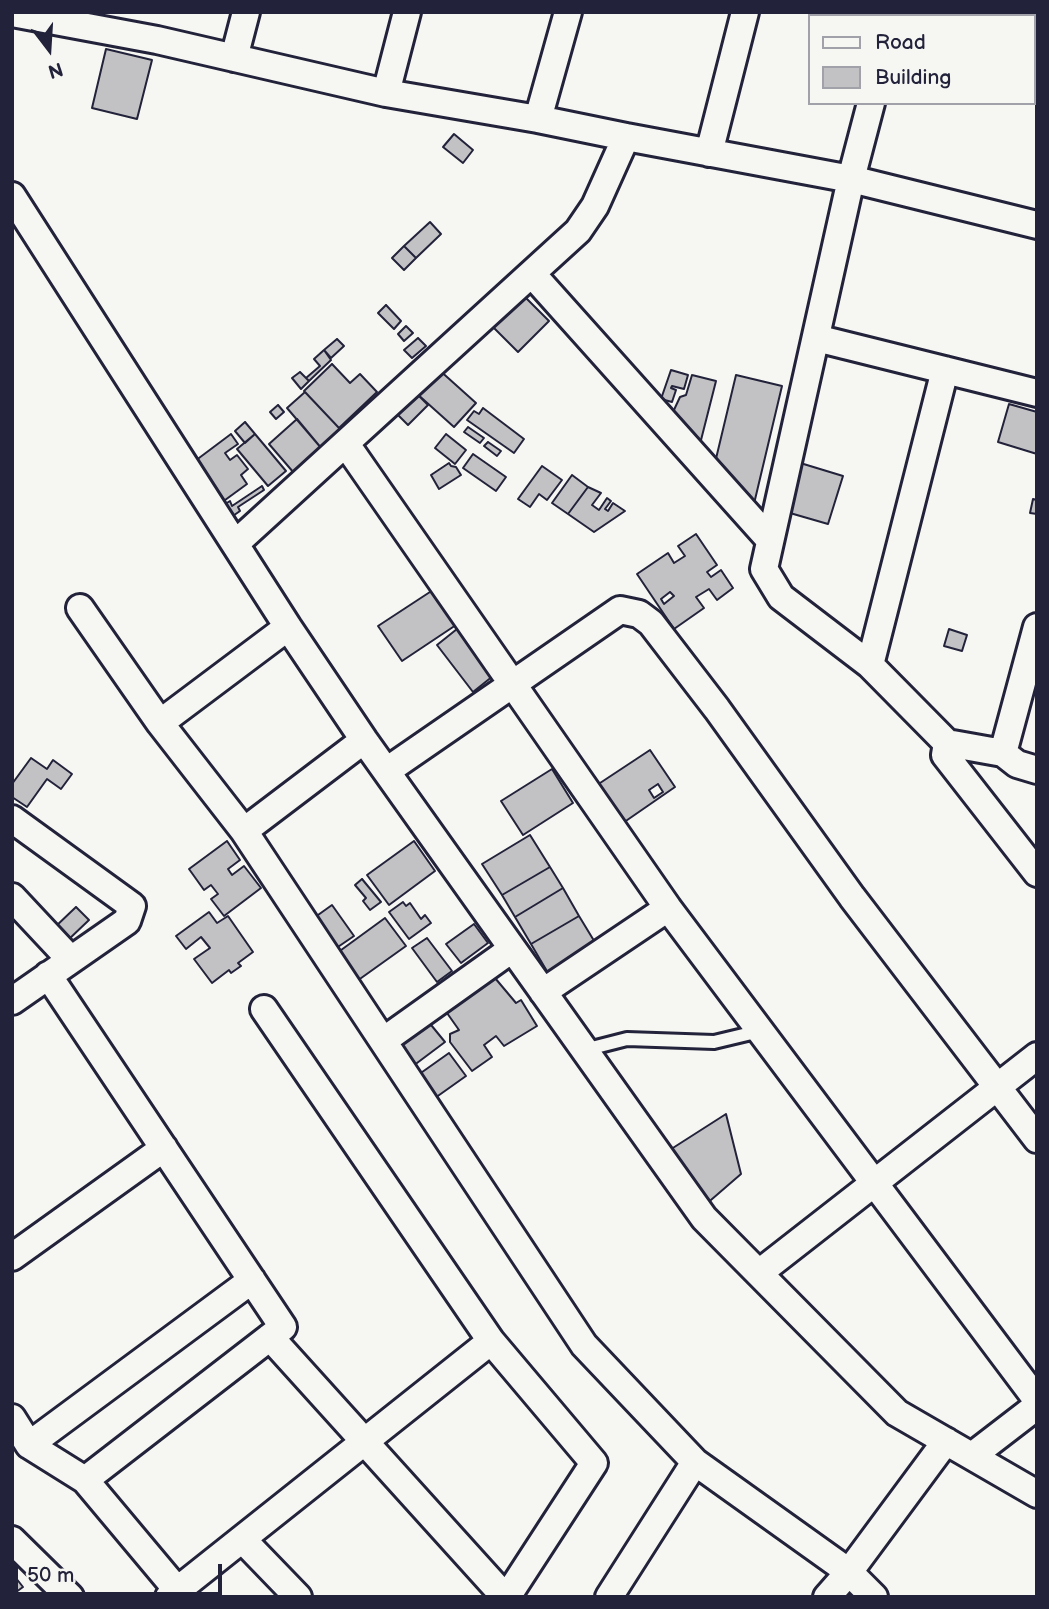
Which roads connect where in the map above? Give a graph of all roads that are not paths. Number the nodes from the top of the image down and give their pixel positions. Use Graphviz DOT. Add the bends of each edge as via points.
graph roads {
  1 [pos="246,12"];
  2 [pos="407,12"];
  3 [pos="568,12"];
  4 [pos="745,12"];
  5 [pos="12,13"];
  6 [pos="234,58"];
  7 [pos="386,93"];
  8 [pos="870,105"];
  9 [pos="538,118"];
  10 [pos="626,137"];
  11 [pos="709,153"];
  12 [pos="851,179"];
  13 [pos="12,196"];
  14 [pos="1037,225"];
  15 [pos="532,274"];
  16 [pos="816,338"];
  17 [pos="944,370"];
  18 [pos="1037,393"];
  19 [pos="346,444"];
  20 [pos="770,540"];
  21 [pos="235,544"];
  22 [pos="80,608"];
  23 [pos="288,627"];
  24 [pos="1037,627"];
  25 [pos="870,666"];
  26 [pos="513,684"];
  27 [pos="160,723"];
  28 [pos="364,740"];
  29 [pos="947,743"];
  30 [pos="1003,752"];
  31 [pos="388,770"];
  32 [pos="1037,770"];
  33 [pos="12,819"];
  34 [pos="244,831"];
  35 [pos="1037,873"];
  36 [pos="12,897"];
  37 [pos="668,908"];
  38 [pos="512,949"];
  39 [pos="70,959"];
  40 [pos="48,975"];
  41 [pos="543,992"];
  42 [pos="12,1001"];
  43 [pos="264,1009"];
  44 [pos="761,1031"];
  45 [pos="383,1041"];
  46 [pos="584,1050"];
  47 [pos="1037,1056"];
  48 [pos="996,1087"];
  49 [pos="1037,1139"];
  50 [pos="164,1148"];
  51 [pos="875,1183"];
  52 [pos="12,1258"];
  53 [pos="759,1273"];
  54 [pos="252,1280"];
  55 [pos="270,1337"];
  56 [pos="492,1341"];
  57 [pos="1037,1400"];
  58 [pos="1037,1406"];
  59 [pos="12,1418"];
  60 [pos="946,1441"];
  61 [pos="363,1442"];
  62 [pos="29,1445"];
  63 [pos="972,1456"];
  64 [pos="695,1462"];
  65 [pos="85,1480"];
  66 [pos="1037,1493"];
  67 [pos="12,1539"];
  68 [pos="242,1539"];
  69 [pos="849,1572"];
  70 [pos="177,1595"];
  71 [pos="70,1597"];
  72 [pos="298,1597"];
  73 [pos="506,1597"];
  74 [pos="609,1597"];
  75 [pos="827,1597"];
  76 [pos="874,1597"];
  1 -- 6 [label="street"];
  2 -- 7 [label="street"];
  3 -- 9 [label="street"];
  4 -- 11 [label="street"];
  5 -- 6 [label="street"];
  6 -- 7 [label="street"];
  7 -- 9 [label="street"];
  8 -- 12 [label="street"];
  9 -- 10 [label="street"];
  10 -- 11 [label="street"];
  10 -- 15 [label="street" via="595,206 578,231"];
  11 -- 12 [label="street"];
  12 -- 14 [label="street"];
  12 -- 16 [label="street"];
  13 -- 21 [label="street"];
  15 -- 19 [label="street"];
  15 -- 20 [label="street"];
  16 -- 17 [label="street"];
  16 -- 20 [label="street"];
  17 -- 18 [label="street"];
  17 -- 25 [label="street"];
  19 -- 21 [label="street"];
  19 -- 26 [label="street"];
  20 -- 25 [label="street" via="764,569 780,597"];
  21 -- 23 [label="street"];
  22 -- 27 [label="street"];
  23 -- 27 [label="street"];
  23 -- 28 [label="street"];
  24 -- 30 [label="street"];
  25 -- 29 [label="street"];
  26 -- 31 [label="street"];
  26 -- 37 [label="street"];
  26 -- 48 [label="street" via="620,610 639,614 650,623"];
  27 -- 34 [label="street"];
  28 -- 31 [label="street"];
  28 -- 34 [label="street"];
  29 -- 30 [label="street"];
  29 -- 35 [label="street" via="946,755"];
  30 -- 32 [label="street" via="1017,764"];
  31 -- 38 [label="street"];
  33 -- 39 [label="street" via="132,906 127,921"];
  34 -- 45 [label="street"];
  36 -- 39 [label="street"];
  37 -- 41 [label="street"];
  37 -- 44 [label="street"];
  38 -- 41 [label="street"];
  38 -- 45 [label="street"];
  39 -- 40 [label="street"];
  40 -- 42 [label="street"];
  40 -- 50 [label="street"];
  41 -- 46 [label="street"];
  43 -- 56 [label="street"];
  44 -- 46 [label="lane" via="714,1042 627,1039"];
  44 -- 51 [label="street"];
  45 -- 64 [label="street" via="584,1345"];
  46 -- 53 [label="street" via="704,1218"];
  47 -- 48 [label="street"];
  48 -- 49 [label="street"];
  48 -- 51 [label="street"];
  50 -- 52 [label="street"];
  50 -- 54 [label="street"];
  51 -- 53 [label="street"];
  51 -- 57 [label="street"];
  53 -- 60 [label="street" via="897,1413"];
  54 -- 55 [label="street" via="283,1327"];
  54 -- 62 [label="street"];
  55 -- 61 [label="street"];
  55 -- 65 [label="street"];
  56 -- 61 [label="street"];
  56 -- 73 [label="street" via="594,1463"];
  58 -- 63 [label="street"];
  59 -- 62 [label="street"];
  60 -- 63 [label="street"];
  60 -- 69 [label="street"];
  61 -- 68 [label="street"];
  61 -- 73 [label="street"];
  62 -- 65 [label="street"];
  63 -- 66 [label="street"];
  64 -- 69 [label="street"];
  64 -- 74 [label="street"];
  65 -- 70 [label="street"];
  67 -- 71 [label="street"];
  68 -- 70 [label="street"];
  68 -- 72 [label="street"];
  69 -- 75 [label="street"];
  69 -- 76 [label="street"];
}
